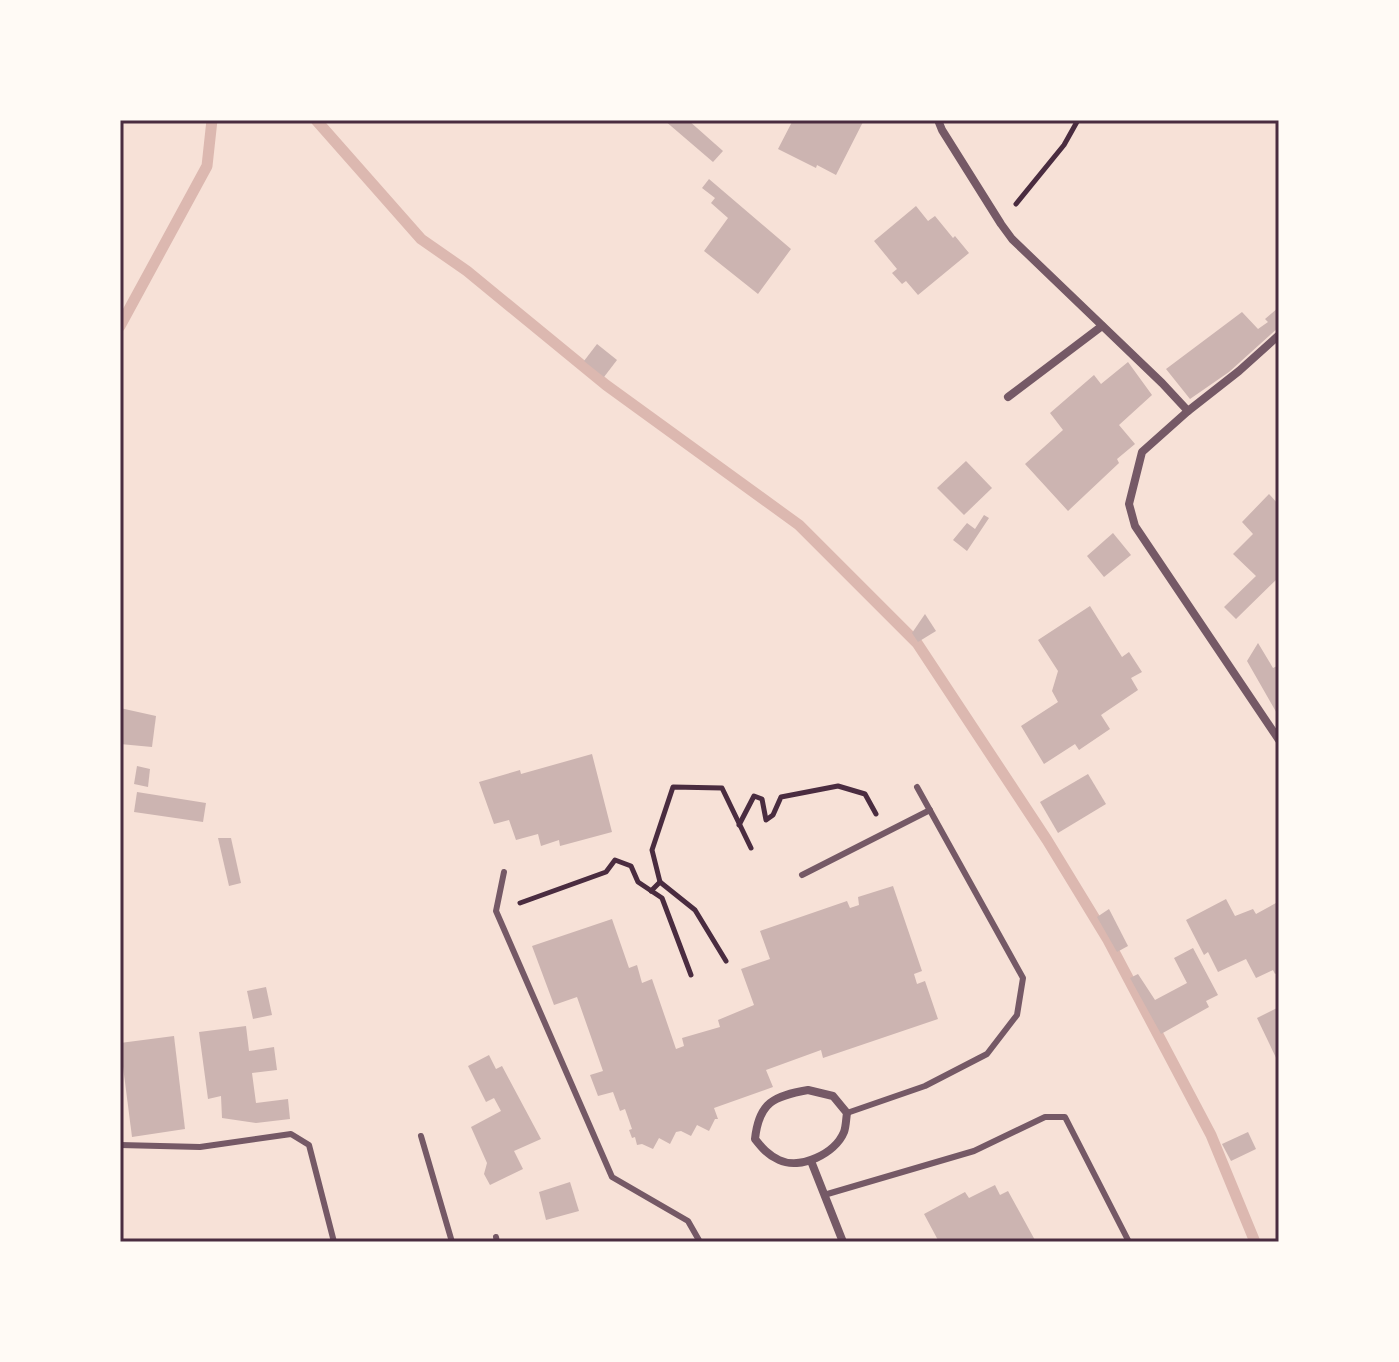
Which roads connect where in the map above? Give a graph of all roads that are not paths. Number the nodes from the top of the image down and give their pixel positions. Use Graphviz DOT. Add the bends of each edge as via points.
graph roads {
  1 [pos="938,120"];
  2 [pos="1102,326"];
  3 [pos="1279,335"];
  4 [pos="1008,397"];
  5 [pos="1188,411"];
  6 [pos="1279,740"];
  7 [pos="917,787"];
  8 [pos="930,810"];
  9 [pos="504,872"];
  10 [pos="802,875"];
  11 [pos="847,1113"];
  12 [pos="421,1136"];
  13 [pos="120,1145"];
  14 [pos="811,1161"];
  15 [pos="824,1195"];
  16 [pos="334,1242"];
  17 [pos="452,1242"];
  18 [pos="700,1242"];
  19 [pos="843,1242"];
  20 [pos="1129,1242"];
  1 -- 2 [label="street" via="1012,239"];
  2 -- 4 [label="street"];
  2 -- 5 [label="street"];
  3 -- 5 [label="street"];
  5 -- 6 [label="street" via="1142,452 1129,504 1135,526"];
  7 -- 8 [label="lane"];
  8 -- 10 [label="lane"];
  8 -- 11 [label="lane" via="1023,978 1017,1015 987,1054 925,1086"];
  9 -- 18 [label="lane" via="496,911 612,1177 688,1221"];
  11 -- 14 [label="street" via="844,1132 832,1149"];
  11 -- 14 [label="street" via="833,1096 808,1090 786,1094 764,1107 755,1139 767,1153 783,1162"];
  12 -- 17 [label="lane"];
  13 -- 16 [label="lane" via="200,1147 291,1134 309,1145"];
  14 -- 15 [label="street"];
  15 -- 19 [label="street"];
  15 -- 20 [label="lane" via="974,1151 1045,1117 1065,1117"];
}
